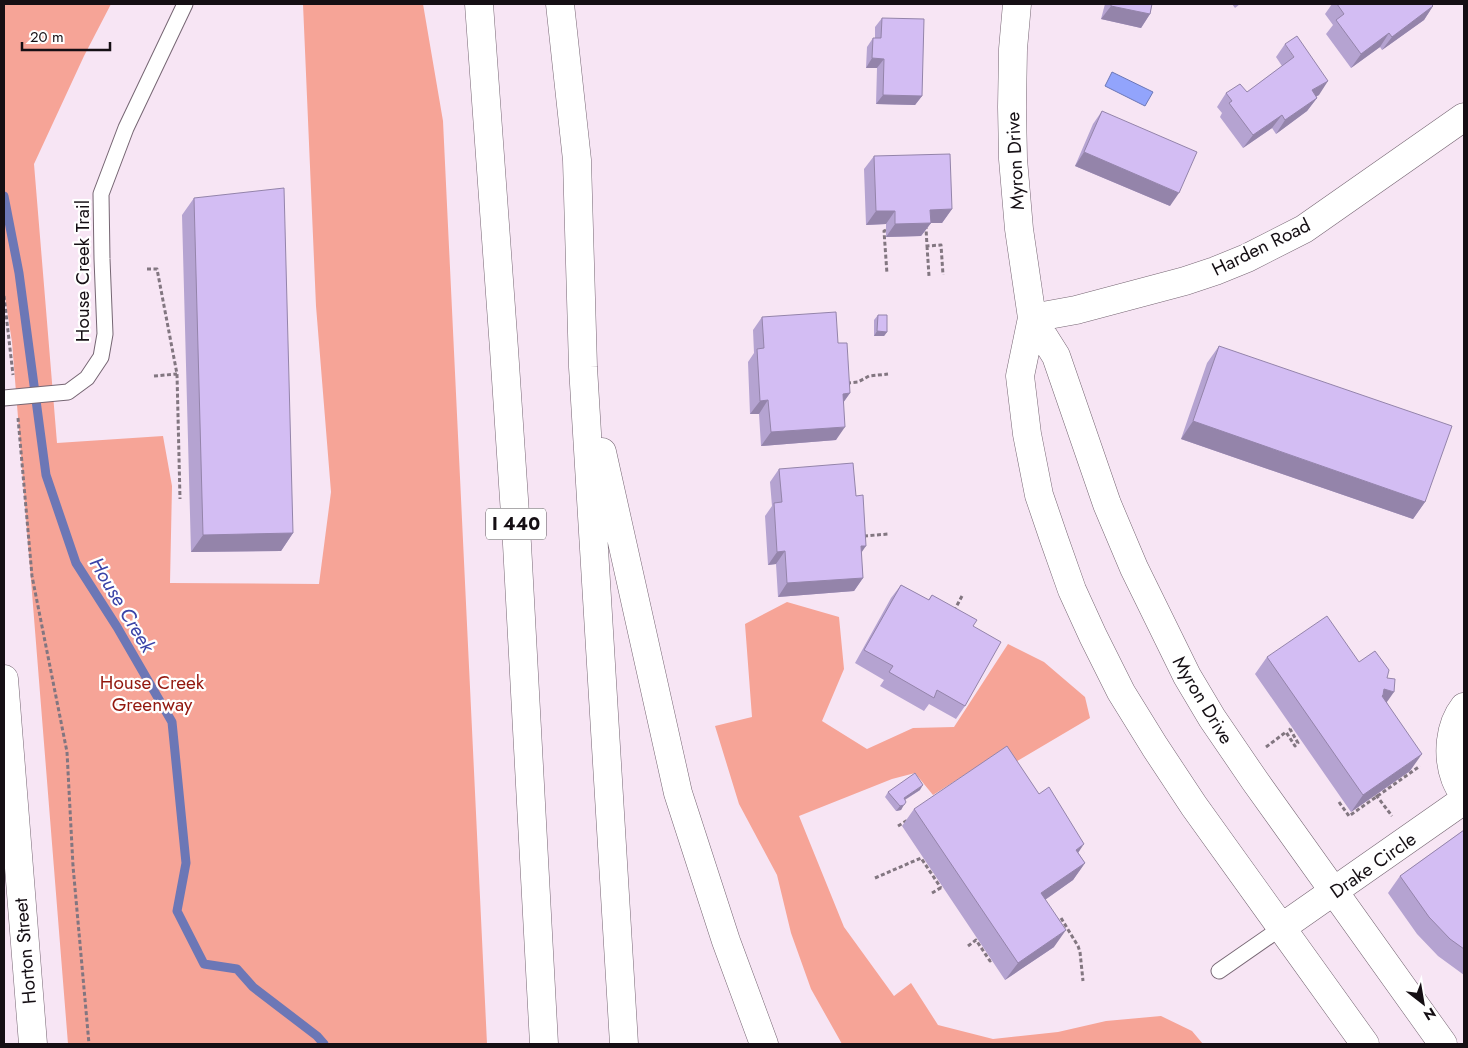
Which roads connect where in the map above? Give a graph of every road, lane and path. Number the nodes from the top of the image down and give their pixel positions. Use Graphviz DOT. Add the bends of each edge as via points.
graph roads {
  1 [pos="185,4"];
  2 [pos="479,4"];
  3 [pos="560,4"];
  4 [pos="1017,4"];
  5 [pos="1464,117"];
  6 [pos="921,228"];
  7 [pos="886,230"];
  8 [pos="927,246"];
  9 [pos="147,269"];
  10 [pos="887,274"];
  11 [pos="943,275"];
  12 [pos="928,276"];
  13 [pos="4,296"];
  14 [pos="1032,318"];
  15 [pos="12,360"];
  16 [pos="583,367"];
  17 [pos="177,374"];
  18 [pos="888,374"];
  19 [pos="154,376"];
  20 [pos="839,384"];
  21 [pos="10,397"];
  22 [pos="20,436"];
  23 [pos="180,499"];
  24 [pos="888,534"];
  25 [pos="855,537"];
  26 [pos="962,596"];
  27 [pos="951,616"];
  28 [pos="4,679"];
  29 [pos="1464,707"];
  30 [pos="1292,727"];
  31 [pos="1266,746"];
  32 [pos="1420,766"];
  33 [pos="1464,796"];
  34 [pos="1464,800"];
  35 [pos="1339,802"];
  36 [pos="912,816"];
  37 [pos="898,826"];
  38 [pos="875,878"];
  39 [pos="1334,892"];
  40 [pos="932,894"];
  41 [pos="1054,926"];
  42 [pos="1281,928"];
  43 [pos="968,946"];
  44 [pos="15,957"];
  45 [pos="992,960"];
  46 [pos="1219,971"];
  47 [pos="1083,981"];
  48 [pos="33,1044"];
  49 [pos="89,1044"];
  50 [pos="544,1044"];
  51 [pos="624,1044"];
  52 [pos="764,1044"];
  53 [pos="1365,1044"];
  54 [pos="1443,1044"];
  1 -- 21 [label="lane, House Creek Trail" via="126,128 101,194 105,334 101,357 87,378 68,392"];
  2 -- 50 [label="main road, I 440" via="517,544"];
  3 -- 16 [label="main road" via="577,160"];
  4 -- 14 [label="main road, Myron Drive" via="1013,49 1013,159"];
  5 -- 14 [label="main road, Harden Road" via="1304,229 1247,258 1176,283 1076,310"];
  6 -- 8 [label="path" via="926,228"];
  7 -- 10 [label="path"];
  8 -- 11 [label="path" via="941,245"];
  8 -- 12 [label="path"];
  9 -- 17 [label="path" via="157,269"];
  13 -- 15 [label="path"];
  14 -- 39 [label="main road, Myron Drive" via="1056,356 1107,504 1186,676"];
  14 -- 42 [label="main road, Myron Drive" via="1020,376 1027,434 1039,496 1072,590 1121,692 1150,739"];
  16 -- 51 [label="main road"];
  16 -- 52 [label="main road" via="678,793 726,941"];
  17 -- 19 [label="path"];
  17 -- 23 [label="path"];
  18 -- 20 [label="path"];
  22 -- 49 [label="path" via="32,576 67,752 73,866"];
  24 -- 25 [label="path"];
  26 -- 27 [label="path"];
  28 -- 44 [label="main road, Horton Street"];
  29 -- 33 [label="main road" via="1451,735 1450,757 1455,779"];
  30 -- 31 [label="path" via="1290,729 1298,743 1295,746 1286,732"];
  32 -- 35 [label="path" via="1349,816"];
  34 -- 39 [label="main road, Drake Circle"];
  36 -- 37 [label="path"];
  38 -- 40 [label="path" via="920,858 942,888"];
  39 -- 42 [label="main road, Drake Circle"];
  39 -- 54 [label="main road, Myron Drive"];
  41 -- 47 [label="path" via="1061,918 1078,946"];
  42 -- 46 [label="lane"];
  42 -- 53 [label="main road, Myron Drive"];
  43 -- 45 [label="path" via="976,940"];
  44 -- 48 [label="main road, Horton Street"];
}
